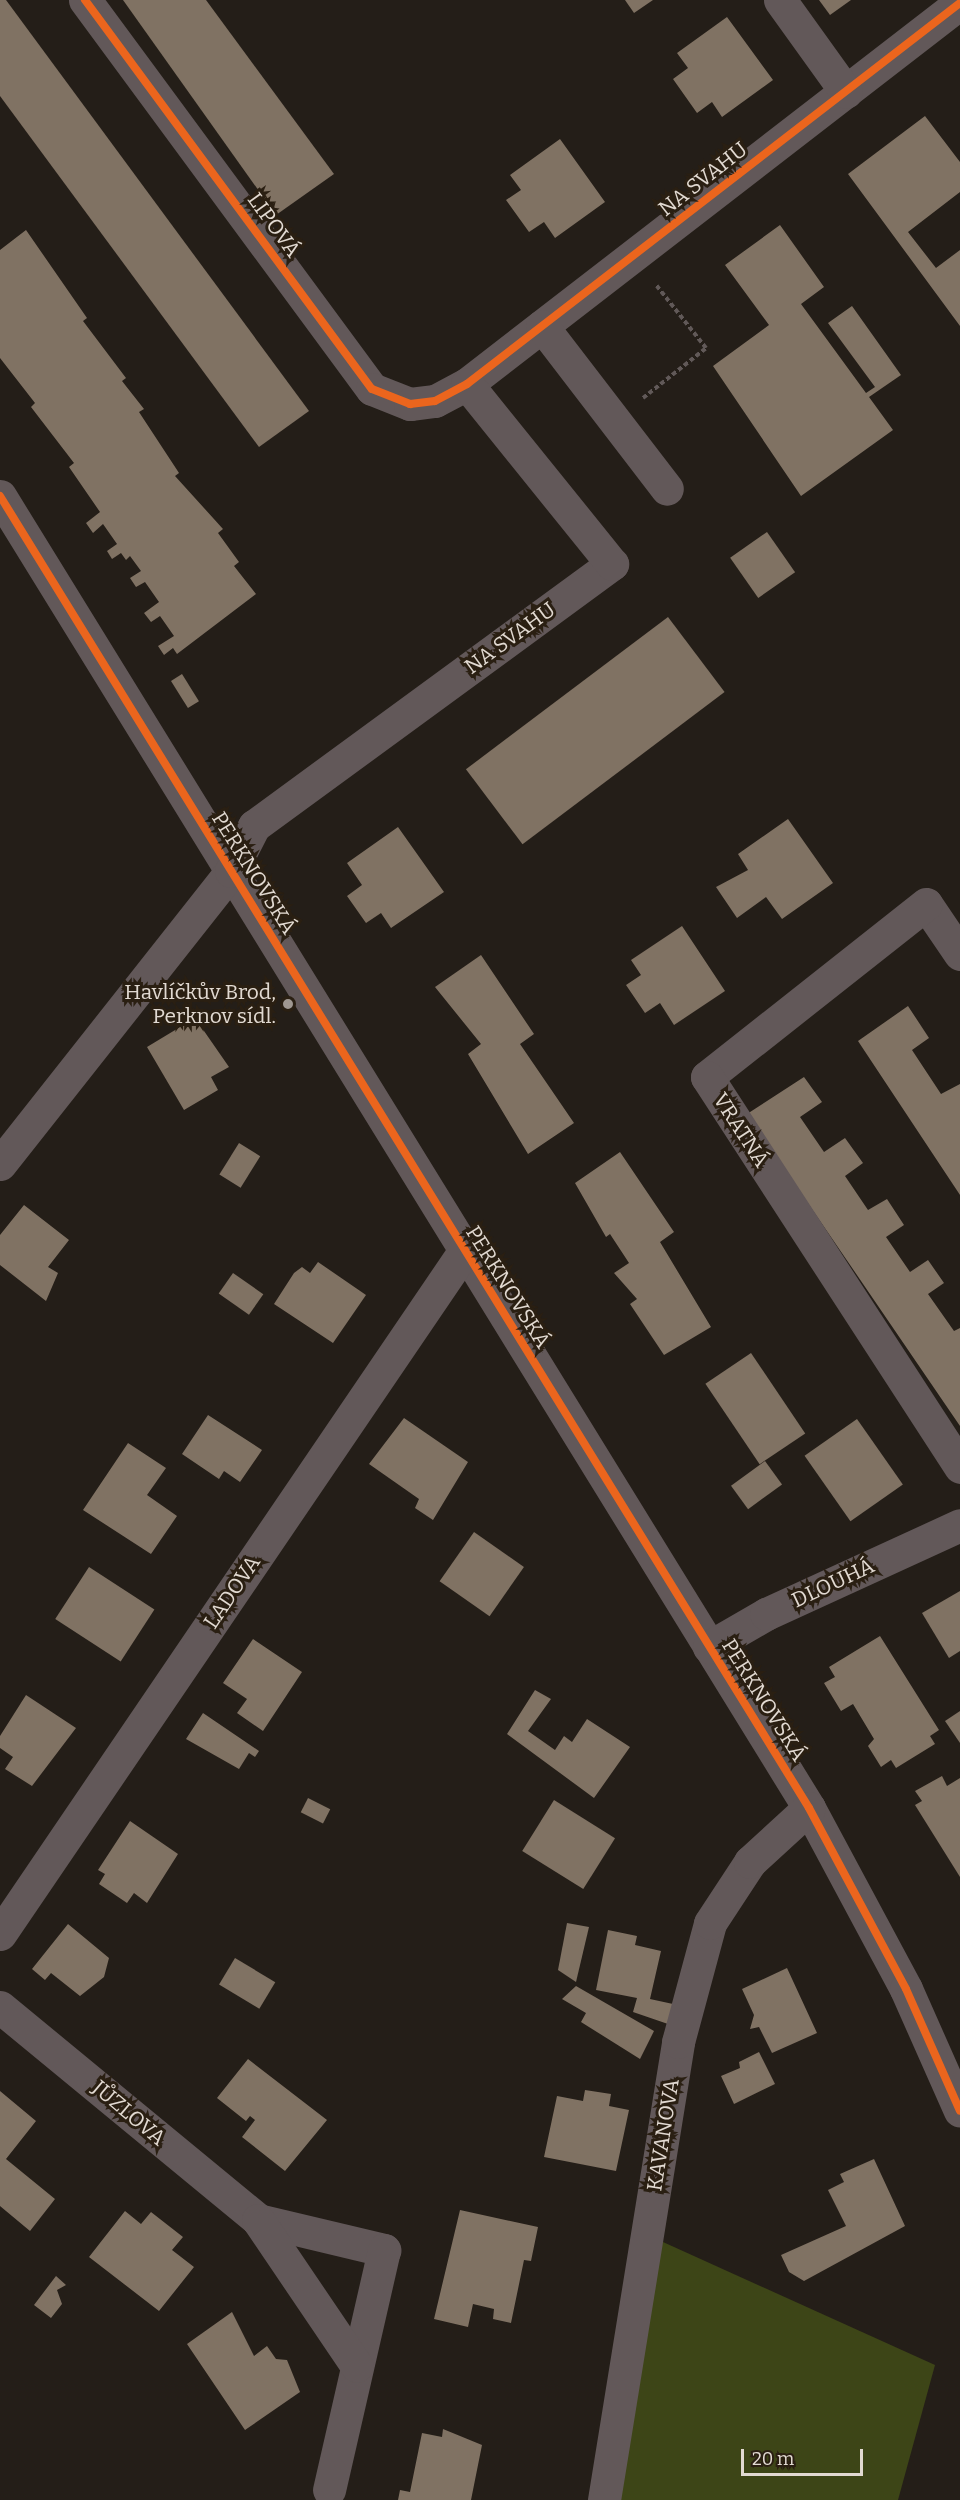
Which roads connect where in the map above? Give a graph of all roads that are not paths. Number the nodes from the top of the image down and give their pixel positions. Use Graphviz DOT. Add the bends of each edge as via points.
graph roads {
  1 [pos="86,0"];
  2 [pos="780,0"];
  3 [pos="956,13"];
  4 [pos="846,92"];
  5 [pos="542,326"];
  6 [pos="467,384"];
  7 [pos="667,489"];
  8 [pos="0,496"];
  9 [pos="231,871"];
  10 [pos="960,954"];
  11 [pos="0,1164"];
  12 [pos="465,1250"];
  13 [pos="960,1467"];
  14 [pos="960,1525"];
  15 [pos="709,1647"];
  16 [pos="809,1808"];
  17 [pos="0,1934"];
  18 [pos="0,2007"];
  19 [pos="960,2111"];
  20 [pos="258,2220"];
  21 [pos="357,2366"];
  22 [pos="329,2490"];
  23 [pos="604,2500"];
  1 -- 6 [label="street, LIPOVÁ" via="372,389 410,404 435,401"];
  2 -- 4 [label="street"];
  3 -- 4 [label="street, NA SVAHU"];
  4 -- 5 [label="street, NA SVAHU"];
  5 -- 6 [label="street, NA SVAHU"];
  5 -- 7 [label="street"];
  6 -- 9 [label="street, NA SVAHU" via="612,564 254,826"];
  8 -- 9 [label="street, PERKNOVSKÁ"];
  9 -- 11 [label="street"];
  9 -- 12 [label="street, PERKNOVSKÁ"];
  10 -- 13 [label="street, VRATNÁ" via="926,904 707,1077"];
  12 -- 15 [label="street, PERKNOVSKÁ"];
  12 -- 17 [label="street, LADOVA"];
  14 -- 15 [label="street, DLOUHÁ" via="766,1614"];
  15 -- 16 [label="street, PERKNOVSKÁ"];
  16 -- 19 [label="street, PERKNOVSKÁ" via="906,1989"];
  16 -- 23 [label="street, KAVANOVA" via="750,1862 710,1923 678,2042"];
  18 -- 20 [label="street, JŮZLOVA"];
  20 -- 21 [label="street, JŮZLOVA"];
  20 -- 21 [label="street, JŮZLOVA" via="384,2250"];
  21 -- 22 [label="street, JŮZLOVA"];
}
